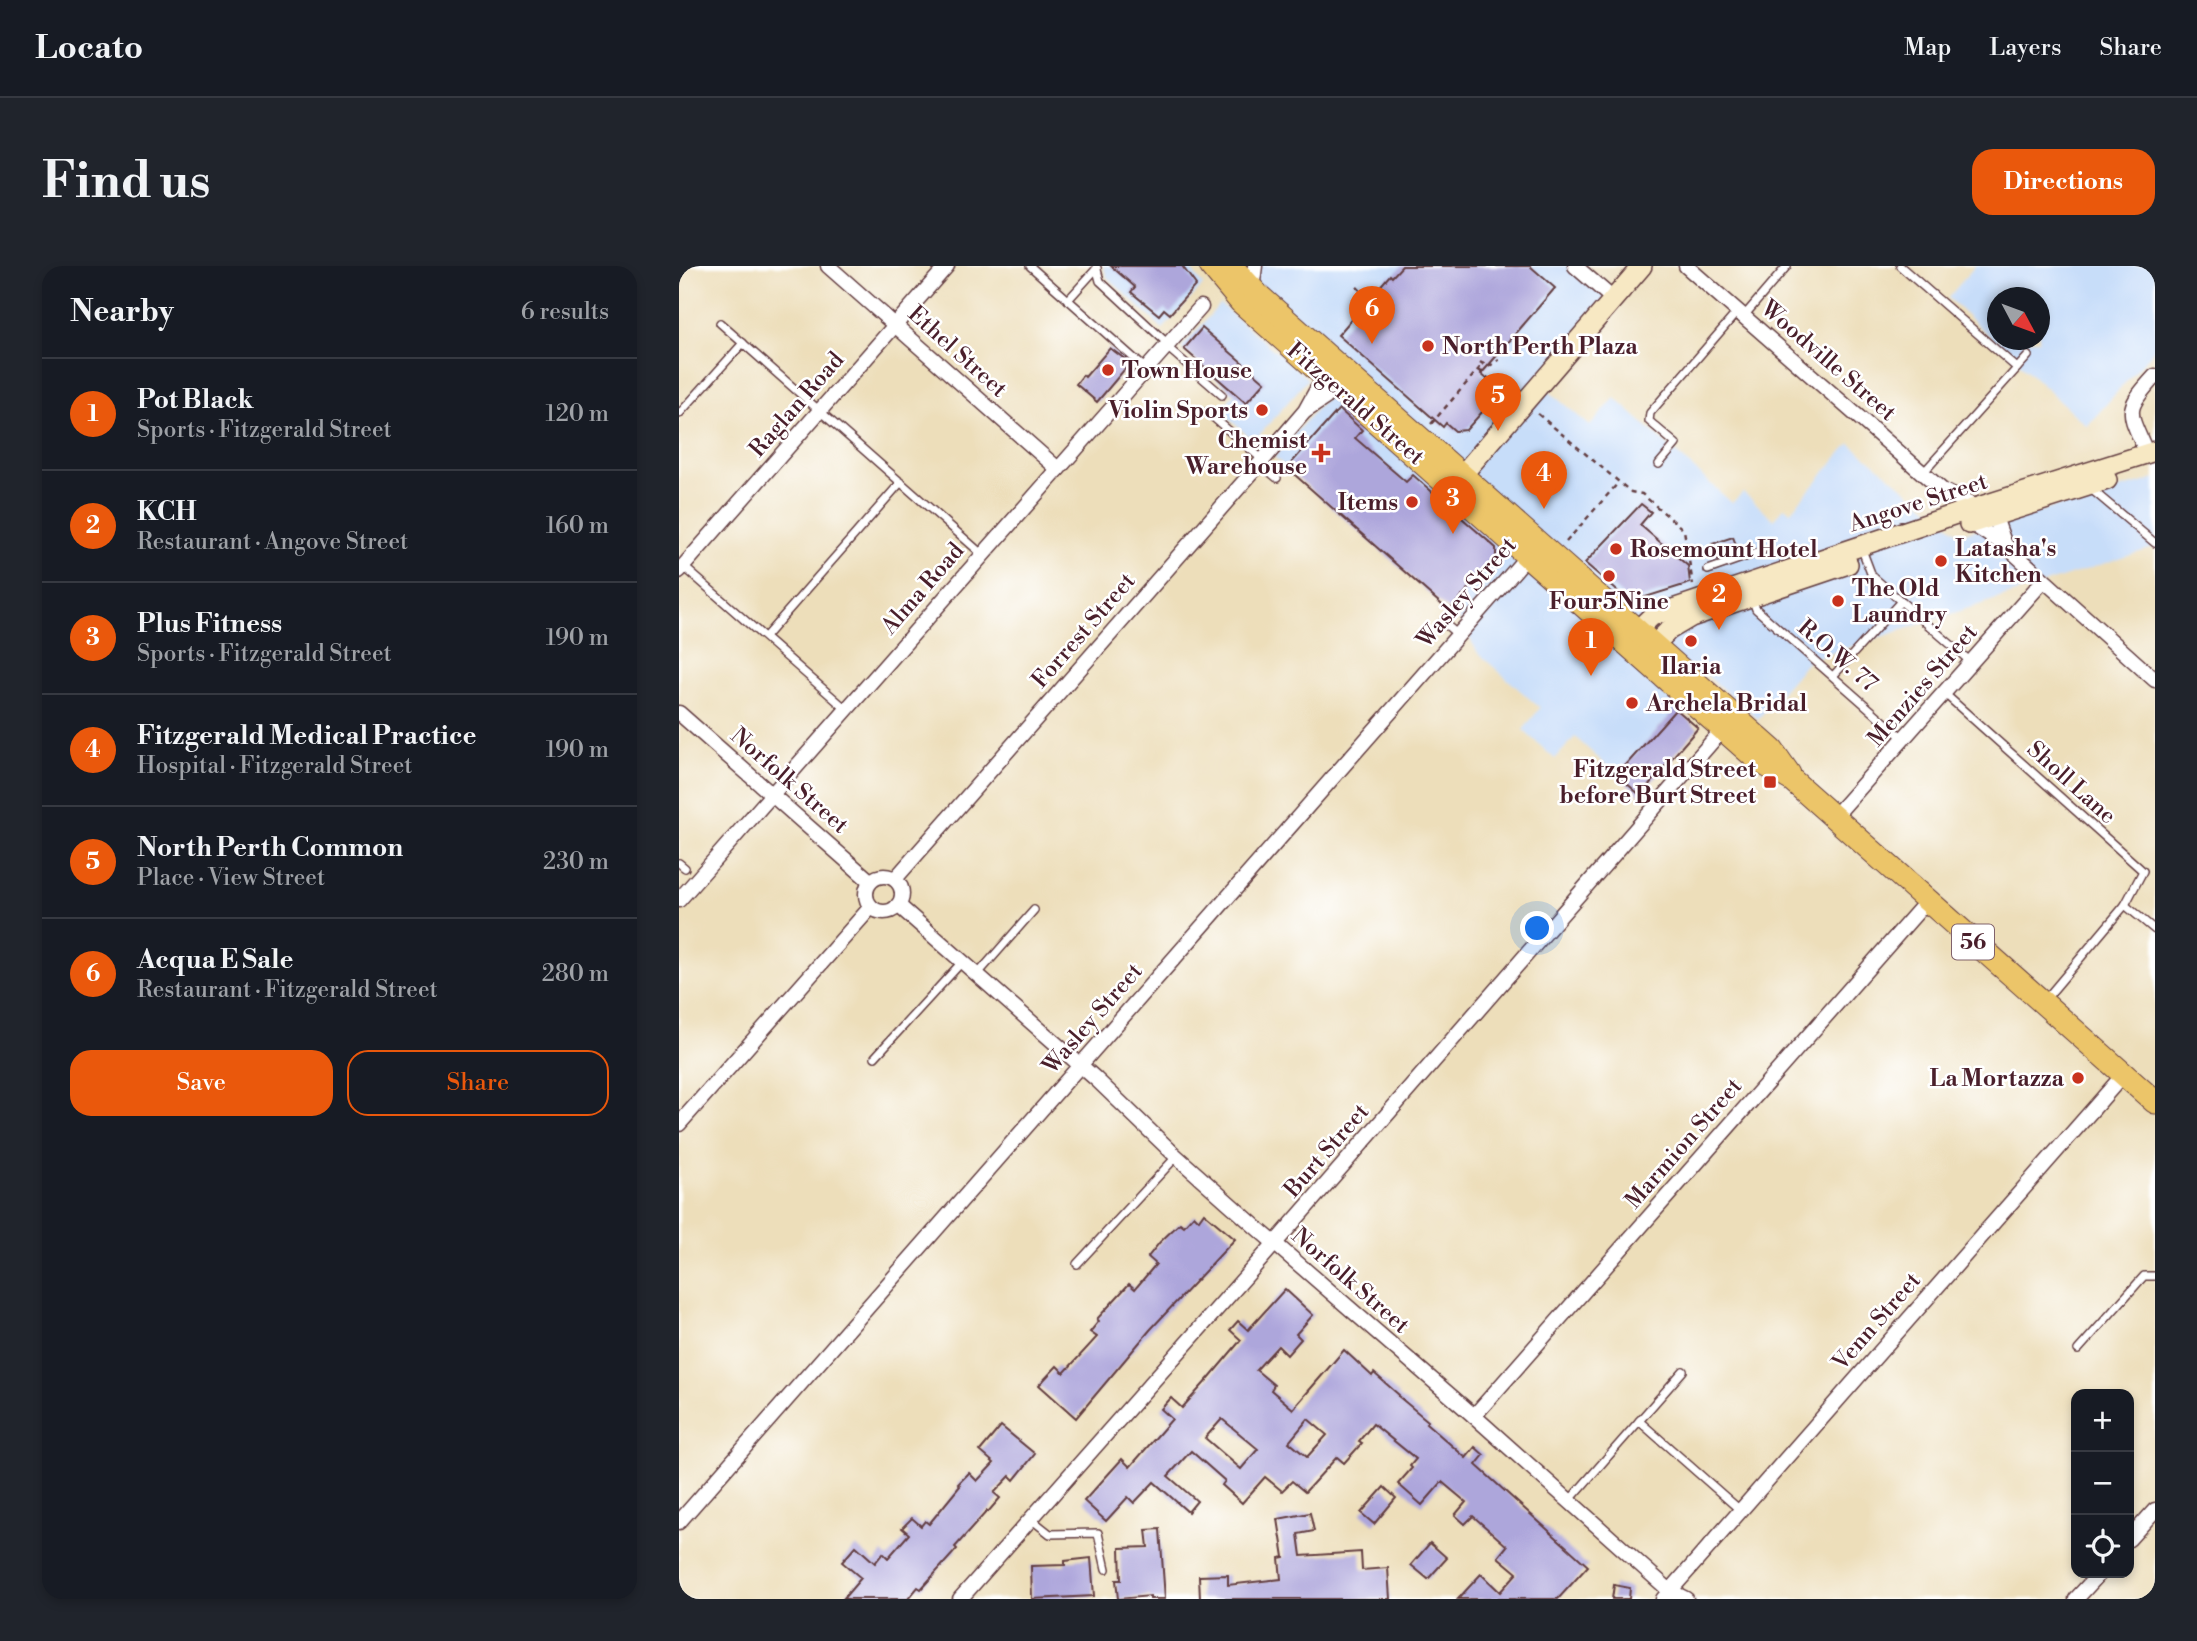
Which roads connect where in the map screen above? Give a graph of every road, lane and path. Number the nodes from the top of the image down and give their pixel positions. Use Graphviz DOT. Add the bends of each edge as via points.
graph roads {
  1 [pos="828,266"];
  2 [pos="947,266"];
  3 [pos="1030,266"];
  4 [pos="1255,266"];
  5 [pos="1575,266"];
  6 [pos="1641,266"];
  7 [pos="1686,266"];
  8 [pos="1787,266"];
  9 [pos="1900,266"];
  10 [pos="1096,267"];
  11 [pos="1223,269"];
  12 [pos="1357,287"];
  13 [pos="1252,289"];
  14 [pos="1613,299"];
  15 [pos="1068,300"];
  16 [pos="1370,300"];
  17 [pos="1201,307"];
  18 [pos="1741,314"];
  19 [pos="720,323"];
  20 [pos="895,325"];
  21 [pos="743,343"];
  22 [pos="1167,345"];
  23 [pos="2028,356"];
  24 [pos="1499,360"];
  25 [pos="2017,368"];
  26 [pos="1146,369"];
  27 [pos="1479,370"];
  28 [pos="1338,376"];
  29 [pos="2155,376"];
  30 [pos="1503,391"];
  31 [pos="1222,395"];
  32 [pos="820,410"];
  33 [pos="1207,412"];
  34 [pos="679,414"];
  35 [pos="1538,414"];
  36 [pos="1426,429"];
  37 [pos="2152,457"];
  38 [pos="1262,462"];
  39 [pos="1659,464"];
  40 [pos="1058,469"];
  41 [pos="1923,473"];
  42 [pos="1462,475"];
  43 [pos="1277,478"];
  44 [pos="2083,481"];
  45 [pos="901,482"];
  46 [pos="1619,482"];
  47 [pos="1942,490"];
  48 [pos="1975,515"];
  49 [pos="2155,543"];
  50 [pos="2005,545"];
  51 [pos="1543,549"];
  52 [pos="1762,551"];
  53 [pos="1863,552"];
  54 [pos="982,555"];
  55 [pos="680,567"];
  56 [pos="1708,570"];
  57 [pos="2043,581"];
  58 [pos="1694,589"];
  59 [pos="1752,597"];
  60 [pos="1901,601"];
  61 [pos="1443,622"];
  62 [pos="1458,636"];
  63 [pos="765,637"];
  64 [pos="1639,643"];
  65 [pos="1972,663"];
  66 [pos="1833,676"];
  67 [pos="2155,680"];
  68 [pos="1945,694"];
  69 [pos="846,709"];
  70 [pos="679,713"];
  71 [pos="1723,729"];
  72 [pos="1905,739"];
  73 [pos="1792,780"];
  74 [pos="772,795"];
  75 [pos="1834,817"];
  76 [pos="895,879"];
  77 [pos="870,881"];
  78 [pos="679,900"];
  79 [pos="1927,901"];
  80 [pos="898,905"];
  81 [pos="2125,905"];
  82 [pos="871,907"];
  83 [pos="1034,910"];
  84 [pos="2155,930"];
  85 [pos="962,962"];
  86 [pos="978,975"];
  87 [pos="2042,1003"];
  88 [pos="875,1057"];
  89 [pos="1081,1066"];
  90 [pos="2124,1074"];
  91 [pos="2155,1102"];
  92 [pos="679,1124"];
  93 [pos="1176,1156"];
  94 [pos="1275,1244"];
  95 [pos="1077,1264"];
  96 [pos="2155,1276"];
  97 [pos="2078,1350"];
  98 [pos="1683,1371"];
  99 [pos="1474,1416"];
  100 [pos="1639,1421"];
  101 [pos="1569,1501"];
  102 [pos="1740,1510"];
  103 [pos="2155,1510"];
  104 [pos="1031,1519"];
  105 [pos="679,1522"];
  106 [pos="2134,1533"];
  107 [pos="1106,1569"];
  108 [pos="2095,1578"];
  109 [pos="1666,1595"];
  110 [pos="960,1599"];
  111 [pos="1686,1599"];
  112 [pos="2076,1599"];
  1 -- 20 [label="street, Ethel Street"];
  2 -- 20 [label="street, Raglan Road"];
  3 -- 15 [label="lane"];
  4 -- 13 [label="street"];
  5 -- 14 [label="street"];
  6 -- 14 [label="main road"];
  7 -- 18 [label="street, Woodville Street"];
  8 -- 18 [label="lane"];
  9 -- 25 [label="lane"];
  10 -- 15 [label="lane"];
  10 -- 22 [label="lane" via="1100,281"];
  11 -- 13 [label="main road, Fitzgerald Street / 56"];
  11 -- 28 [label="main road, Fitzgerald Street / 56" via="1241,302"];
  12 -- 16 [label="path"];
  13 -- 28 [label="main road, Fitzgerald Street / 56"];
  14 -- 42 [label="main road"];
  15 -- 26 [label="lane"];
  17 -- 22 [label="street, Alma Road"];
  18 -- 39 [label="lane" via="1650,414 1649,421 1676,444"];
  18 -- 41 [label="street, Woodville Street"];
  19 -- 21 [label="lane"];
  20 -- 32 [label="street, Raglan Road"];
  20 -- 40 [label="street, Ethel Street"];
  21 -- 32 [label="lane"];
  21 -- 34 [label="lane"];
  22 -- 26 [label="street, Alma Road"];
  22 -- 31 [label="lane"];
  23 -- 25 [label="lane"];
  24 -- 27 [label="path" via="1488,367 1482,363"];
  25 -- 41 [label="lane"];
  26 -- 40 [label="street, Alma Road"];
  27 -- 30 [label="path"];
  27 -- 36 [label="path"];
  28 -- 38 [label="street, Forrest Street"];
  28 -- 42 [label="main road, Fitzgerald Street / 56"];
  28 -- 51 [label="main road, Fitzgerald Street / 56"];
  29 -- 37 [label="street" via="2132,402 2131,411"];
  32 -- 45 [label="lane"];
  32 -- 55 [label="street, Raglan Road"];
  33 -- 38 [label="lane"];
  35 -- 46 [label="path"];
  37 -- 44 [label="main road, Angove Street"];
  38 -- 43 [label="lane"];
  38 -- 76 [label="street, Forrest Street"];
  40 -- 54 [label="street, Alma Road"];
  41 -- 47 [label="street, Woodville Street"];
  42 -- 51 [label="main road, Fitzgerald Street / 56"];
  44 -- 48 [label="main road, Angove Street"];
  44 -- 49 [label="lane"];
  45 -- 54 [label="lane"];
  45 -- 63 [label="lane"];
  46 -- 51 [label="path"];
  46 -- 58 [label="path" via="1642,494 1684,530"];
  47 -- 48 [label="street, Woodville Street"];
  47 -- 48 [label="street, Woodville Street"];
  48 -- 50 [label="street, Woodville Street"];
  48 -- 50 [label="street, Woodville Street"];
  48 -- 53 [label="main road, Angove Street"];
  50 -- 57 [label="street, Woodville Street"];
  51 -- 62 [label="street, Wasley Street"];
  51 -- 64 [label="main road, Fitzgerald Street / 56"];
  52 -- 56 [label="lane"];
  53 -- 59 [label="main road, Angove Street"];
  53 -- 60 [label="lane" via="1872,576"];
  53 -- 64 [label="main road, Angove Street" via="1652,616"];
  54 -- 69 [label="street, Alma Road"];
  55 -- 63 [label="lane"];
  57 -- 65 [label="street, Menzies Street"];
  57 -- 67 [label="street, Woodville Street"];
  59 -- 64 [label="main road, Angove Street" via="1691,617"];
  59 -- 66 [label="lane, R.O.W. 77" via="1756,609"];
  60 -- 65 [label="lane"];
  60 -- 66 [label="lane"];
  61 -- 62 [label="lane"];
  62 -- 89 [label="street, Wasley Street"];
  63 -- 69 [label="lane"];
  64 -- 71 [label="main road, Fitzgerald Street / 56"];
  64 -- 73 [label="main road, Fitzgerald Street / 56" via="1772,750"];
  65 -- 68 [label="street, Menzies Street"];
  66 -- 72 [label="lane, R.O.W. 77"];
  68 -- 72 [label="street, Menzies Street"];
  68 -- 81 [label="lane, Sholl Lane" via="2143,871"];
  69 -- 74 [label="street, Alma Road"];
  70 -- 74 [label="street, Norfolk Street"];
  71 -- 73 [label="main road, Fitzgerald Street / 56" via="1759,761"];
  71 -- 94 [label="street, Burt Street"];
  72 -- 75 [label="street, Menzies Street"];
  73 -- 75 [label="main road, Fitzgerald Street / 56"];
  74 -- 77 [label="street, Norfolk Street"];
  74 -- 78 [label="street, Alma Road"];
  75 -- 79 [label="main road, Fitzgerald Street / 56"];
  76 -- 77 [label="street" via="887,875"];
  76 -- 80 [label="street" via="901,886"];
  77 -- 82 [label="street" via="866,899"];
  79 -- 87 [label="main road, Fitzgerald Street / 56"];
  79 -- 99 [label="street, Marmion Street"];
  80 -- 82 [label="street" via="885,912"];
  80 -- 85 [label="street, Norfolk Street"];
  81 -- 84 [label="lane"];
  81 -- 87 [label="lane, Sholl Lane"];
  82 -- 92 [label="street"];
  83 -- 86 [label="lane"];
  85 -- 86 [label="street, Norfolk Street"];
  85 -- 88 [label="lane"];
  86 -- 89 [label="street, Norfolk Street"];
  87 -- 90 [label="main road, Fitzgerald Street / 56"];
  89 -- 93 [label="street, Norfolk Street"];
  89 -- 105 [label="street, Wasley Street"];
  90 -- 91 [label="main road, Fitzgerald Street / 56"];
  90 -- 102 [label="street, Venn Street"];
  93 -- 94 [label="street, Norfolk Street"];
  93 -- 95 [label="lane"];
  94 -- 99 [label="street, Norfolk Street"];
  94 -- 104 [label="street, Burt Street"];
  96 -- 97 [label="lane" via="2144,1276"];
  98 -- 100 [label="lane"];
  99 -- 101 [label="street, Norfolk Street"];
  100 -- 101 [label="lane"];
  100 -- 102 [label="lane"];
  101 -- 109 [label="street, Norfolk Street"];
  102 -- 109 [label="street, Venn Street"];
  103 -- 106 [label="street"];
  104 -- 107 [label="lane" via="1050,1534 1098,1533"];
  104 -- 110 [label="street, Burt Street"];
  108 -- 112 [label="street"];
  109 -- 111 [label="street, Norfolk Street"];
}
